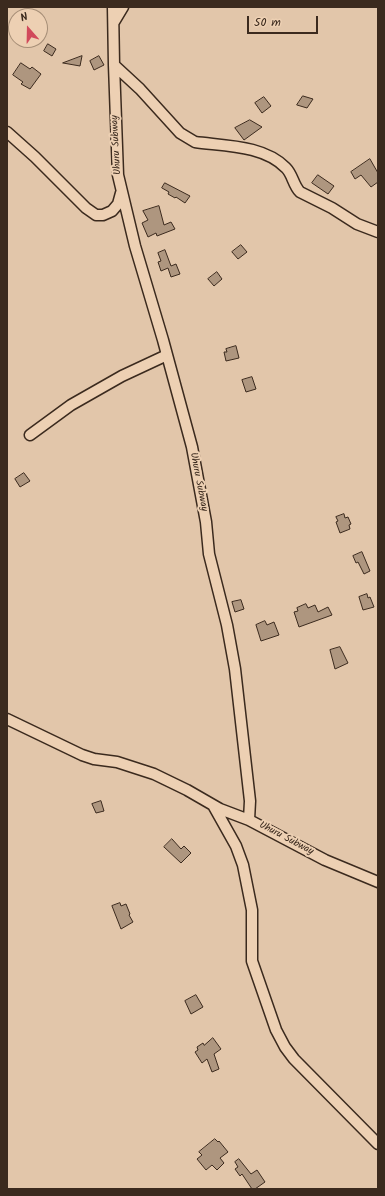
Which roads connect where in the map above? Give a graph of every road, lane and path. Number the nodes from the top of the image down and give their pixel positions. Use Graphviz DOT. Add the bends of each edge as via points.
graph roads {
  1 [pos="113,7"];
  2 [pos="123,7"];
  3 [pos="114,22"];
  4 [pos="114,65"];
  5 [pos="7,132"];
  6 [pos="121,191"];
  7 [pos="378,232"];
  8 [pos="167,354"];
  9 [pos="30,435"];
  10 [pos="7,719"];
  11 [pos="213,805"];
  12 [pos="249,820"];
  13 [pos="378,882"];
  14 [pos="378,1144"];
  1 -- 3 [label="street, Uhuru Subway"];
  2 -- 3 [label="street"];
  3 -- 4 [label="street, Uhuru Subway"];
  4 -- 6 [label="street, Uhuru Subway" via="116,158"];
  4 -- 7 [label="street" via="188,139 262,152 286,167 296,189 300,192 357,224"];
  5 -- 6 [label="street" via="96,215 103,215 115,208"];
  6 -- 8 [label="street, Uhuru Subway"];
  8 -- 9 [label="street" via="71,405"];
  8 -- 12 [label="street, Uhuru Subway" via="192,448 206,522 209,554 235,669 250,794"];
  10 -- 11 [label="street" via="82,755 117,762 147,772"];
  11 -- 12 [label="street"];
  11 -- 14 [label="street" via="236,846 243,865 252,910 252,962 284,1047"];
  12 -- 13 [label="street, Uhuru Subway" via="325,860"];
}
